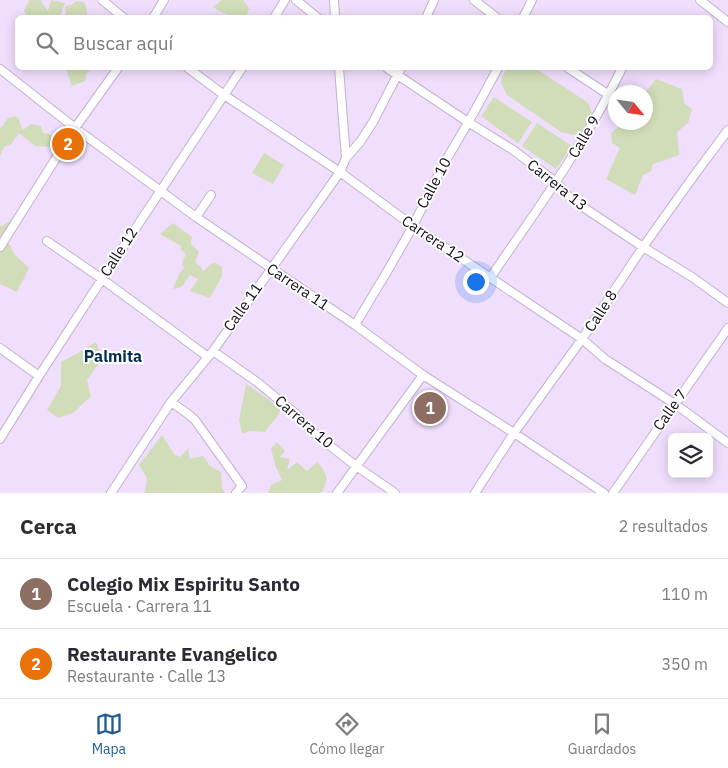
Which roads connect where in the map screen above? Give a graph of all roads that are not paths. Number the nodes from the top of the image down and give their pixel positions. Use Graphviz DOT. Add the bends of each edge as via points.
graph roads {
  1 [pos="102,0"];
  2 [pos="164,0"];
  3 [pos="285,0"];
  4 [pos="296,0"];
  5 [pos="334,0"];
  6 [pos="434,0"];
  7 [pos="474,0"];
  8 [pos="532,0"];
  9 [pos="700,0"];
  10 [pos="120,15"];
  11 [pos="155,15"];
  12 [pos="276,15"];
  13 [pos="314,15"];
  14 [pos="335,15"];
  15 [pos="427,15"];
  16 [pos="493,15"];
  17 [pos="524,15"];
  18 [pos="728,22"];
  19 [pos="0,70"];
  20 [pos="117,70"];
  21 [pos="191,70"];
  22 [pos="241,70"];
  23 [pos="339,70"];
  24 [pos="497,70"];
  25 [pos="571,70"];
  26 [pos="621,70"];
  27 [pos="399,71"];
  28 [pos="614,85"];
  29 [pos="608,93"];
  30 [pos="224,95"];
  31 [pos="608,96"];
  32 [pos="468,122"];
  33 [pos="75,128"];
  34 [pos="728,130"];
  35 [pos="346,158"];
  36 [pos="340,172"];
  37 [pos="556,182"];
  38 [pos="160,190"];
  39 [pos="211,195"];
  40 [pos="196,217"];
  41 [pos="413,226"];
  42 [pos="47,241"];
  43 [pos="0,247"];
  44 [pos="643,247"];
  45 [pos="270,268"];
  46 [pos="490,278"];
  47 [pos="102,279"];
  48 [pos="728,303"];
  49 [pos="355,325"];
  50 [pos="728,328"];
  51 [pos="582,339"];
  52 [pos="0,348"];
  53 [pos="210,354"];
  54 [pos="423,375"];
  55 [pos="39,376"];
  56 [pos="171,402"];
  57 [pos="675,404"];
  58 [pos="514,433"];
  59 [pos="0,439"];
  60 [pos="728,443"];
  61 [pos="356,466"];
  62 [pos="111,493"];
  63 [pos="236,493"];
  64 [pos="338,493"];
  65 [pos="395,493"];
  66 [pos="475,493"];
  67 [pos="604,493"];
  68 [pos="613,493"];
  1 -- 10 [label="street"];
  2 -- 11 [label="street"];
  3 -- 12 [label="street"];
  4 -- 13 [label="street"];
  5 -- 14 [label="street"];
  6 -- 15 [label="street"];
  7 -- 16 [label="street"];
  8 -- 17 [label="street"];
  9 -- 18 [label="street"];
  19 -- 33 [label="street, Carrera 11"];
  20 -- 33 [label="street"];
  21 -- 30 [label="street, Carrera 12"];
  22 -- 30 [label="street, Calle 12"];
  23 -- 35 [label="street"];
  24 -- 32 [label="street, Calle 10"];
  25 -- 29 [label="street"];
  26 -- 28 [label="street, Calle 9"];
  27 -- 32 [label="street, Carrera 13"];
  27 -- 35 [label="street, Calle 11" via="374,122"];
  30 -- 36 [label="street, Carrera 12"];
  30 -- 38 [label="street, Calle 12"];
  31 -- 37 [label="street, Calle 9"];
  32 -- 37 [label="street, Carrera 13"];
  32 -- 41 [label="street, Calle 10"];
  33 -- 38 [label="street, Carrera 11"];
  33 -- 43 [label="street"];
  34 -- 44 [label="street, Calle 8"];
  35 -- 36 [label="street, Calle 11"];
  36 -- 41 [label="street, Carrera 12"];
  36 -- 45 [label="street, Calle 11"];
  37 -- 44 [label="street, Carrera 13" via="580,205"];
  37 -- 46 [label="street, Calle 9"];
  38 -- 40 [label="street, Carrera 11"];
  38 -- 47 [label="street, Calle 12"];
  39 -- 40 [label="street"];
  40 -- 45 [label="street, Carrera 11"];
  41 -- 46 [label="street, Carrera 12"];
  41 -- 49 [label="street, Calle 10"];
  42 -- 47 [label="street, Carrera 10"];
  44 -- 48 [label="street, Carrera 13"];
  44 -- 51 [label="street, Calle 8"];
  45 -- 49 [label="street, Carrera 11"];
  45 -- 53 [label="street, Calle 11"];
  46 -- 51 [label="street, Carrera 12"];
  47 -- 53 [label="street, Carrera 10"];
  47 -- 55 [label="street, Calle 12"];
  49 -- 54 [label="street, Carrera 11"];
  50 -- 57 [label="street, Calle 7"];
  51 -- 57 [label="street, Carrera 12" via="605,359"];
  51 -- 58 [label="street, Calle 8"];
  52 -- 55 [label="street"];
  53 -- 56 [label="street, Calle 11"];
  53 -- 61 [label="street, Carrera 10" via="272,395"];
  54 -- 58 [label="street, Carrera 11"];
  54 -- 61 [label="street"];
  55 -- 59 [label="street, Calle 12"];
  56 -- 62 [label="street, Calle 11"];
  56 -- 63 [label="street" via="195,420 242,486"];
  57 -- 60 [label="street, Carrera 12"];
  57 -- 68 [label="street, Calle 7"];
  58 -- 66 [label="street, Calle 8"];
  58 -- 67 [label="street, Carrera 11"];
  61 -- 64 [label="street"];
  61 -- 65 [label="street, Carrera 10"];
}
